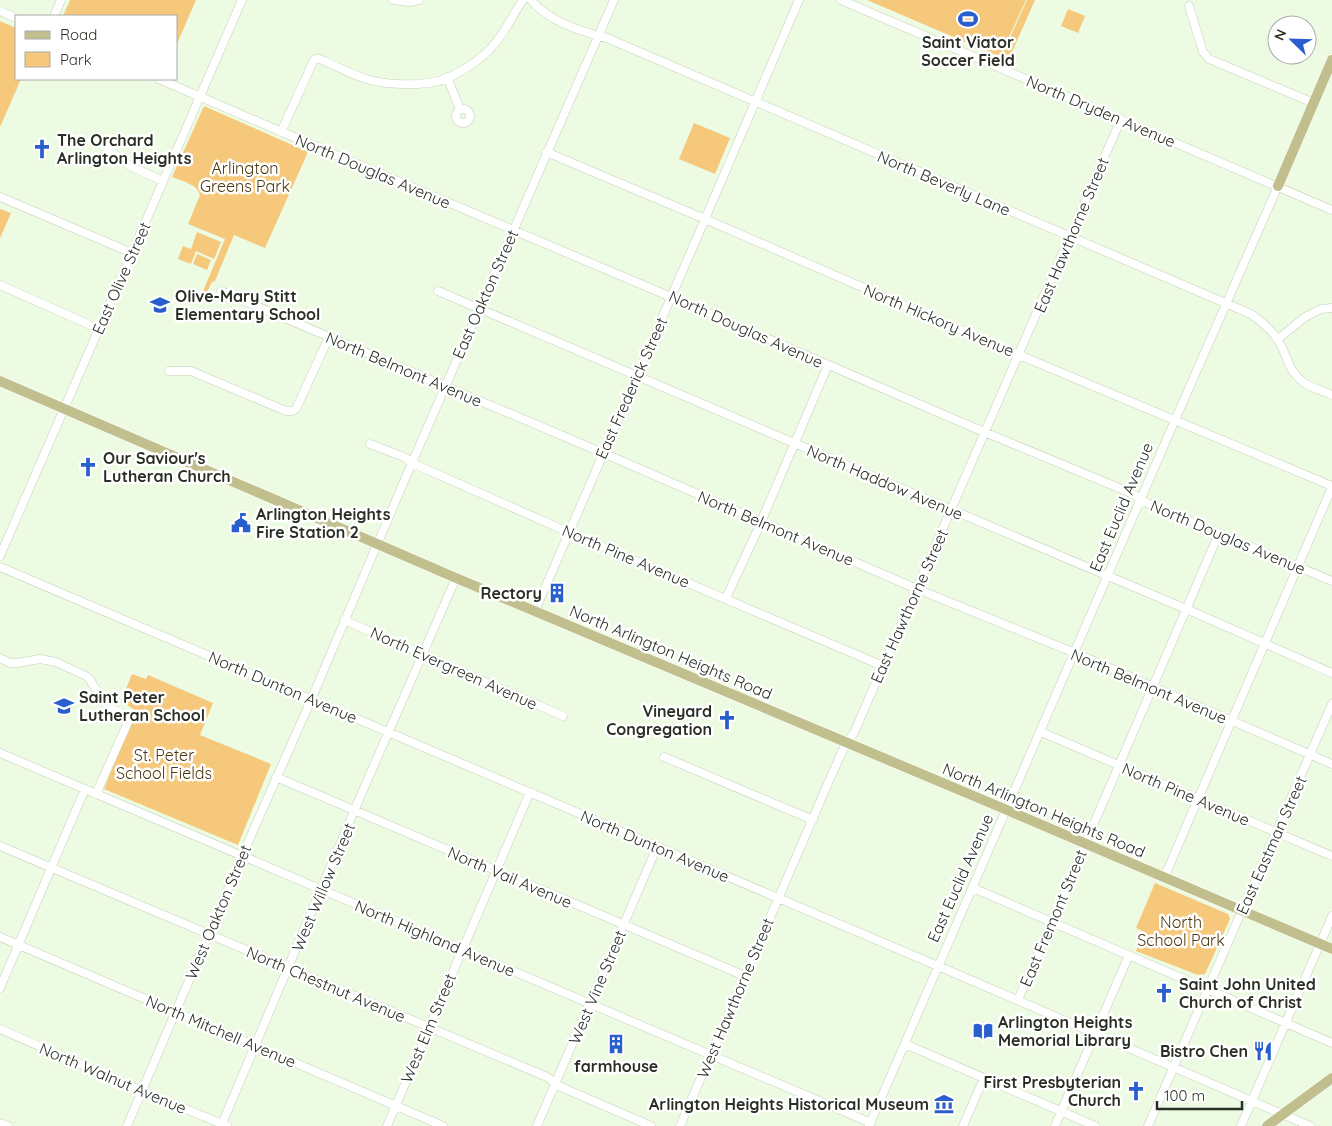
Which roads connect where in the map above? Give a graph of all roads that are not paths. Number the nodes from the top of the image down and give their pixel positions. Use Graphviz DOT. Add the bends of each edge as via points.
graph roads {
  1 [pos="61,0"];
  2 [pos="242,0"];
  3 [pos="393,0"];
  4 [pos="419,0"];
  5 [pos="523,0"];
  6 [pos="531,0"];
  7 [pos="614,0"];
  8 [pos="799,0"];
  9 [pos="842,0"];
  10 [pos="1189,6"];
  11 [pos="0,11"];
  12 [pos="54,15"];
  13 [pos="15,18"];
  14 [pos="598,36"];
  15 [pos="1332,60"];
  16 [pos="447,78"];
  17 [pos="161,80"];
  18 [pos="200,96"];
  19 [pos="755,102"];
  20 [pos="1314,103"];
  21 [pos="460,109"];
  22 [pos="1121,119"];
  23 [pos="281,132"];
  24 [pos="96,140"];
  25 [pos="546,152"];
  26 [pos="163,181"];
  27 [pos="1278,186"];
  28 [pos="0,197"];
  29 [pos="1332,210"];
  30 [pos="705,219"];
  31 [pos="513,230"];
  32 [pos="1070,236"];
  33 [pos="132,253"];
  34 [pos="0,285"];
  35 [pos="438,290"];
  36 [pos="221,291"];
  37 [pos="671,296"];
  38 [pos="1226,304"];
  39 [pos="479,308"];
  40 [pos="1332,308"];
  41 [pos="99,329"];
  42 [pos="329,337"];
  43 [pos="1278,339"];
  44 [pos="1018,354"];
  45 [pos="828,365"];
  46 [pos="169,371"];
  47 [pos="637,376"];
  48 [pos="0,381"];
  49 [pos="445,386"];
  50 [pos="1332,395"];
  51 [pos="64,408"];
  52 [pos="1175,420"];
  53 [pos="984,432"];
  54 [pos="794,443"];
  55 [pos="370,444"];
  56 [pos="603,453"];
  57 [pos="412,463"];
  58 [pos="1332,486"];
  59 [pos="1141,499"];
  60 [pos="951,510"];
  61 [pos="761,521"];
  62 [pos="568,532"];
  63 [pos="1219,533"];
  64 [pos="377,544"];
  65 [pos="0,556"];
  66 [pos="0,567"];
  67 [pos="1298,567"];
  68 [pos="1108,576"];
  69 [pos="456,578"];
  70 [pos="1332,581"];
  71 [pos="917,589"];
  72 [pos="726,598"];
  73 [pos="1186,609"];
  74 [pos="535,611"];
  75 [pos="344,620"];
  76 [pos="1265,643"];
  77 [pos="1075,653"];
  78 [pos="422,654"];
  79 [pos="0,658"];
  80 [pos="884,666"];
  81 [pos="1332,673"];
  82 [pos="1153,686"];
  83 [pos="311,700"];
  84 [pos="1332,704"];
  85 [pos="563,716"];
  86 [pos="1231,721"];
  87 [pos="389,732"];
  88 [pos="1041,732"];
  89 [pos="846,742"];
  90 [pos="0,752"];
  91 [pos="1310,755"];
  92 [pos="664,757"];
  93 [pos="1332,764"];
  94 [pos="1119,765"];
  95 [pos="276,777"];
  96 [pos="85,789"];
  97 [pos="530,792"];
  98 [pos="96,794"];
  99 [pos="1198,800"];
  100 [pos="1007,810"];
  101 [pos="355,811"];
  102 [pos="813,820"];
  103 [pos="1277,832"];
  104 [pos="1085,844"];
  105 [pos="0,846"];
  106 [pos="658,847"];
  107 [pos="242,856"];
  108 [pos="1332,856"];
  109 [pos="51,868"];
  110 [pos="496,871"];
  111 [pos="1164,878"];
  112 [pos="973,888"];
  113 [pos="322,889"];
  114 [pos="778,898"];
  115 [pos="1242,911"];
  116 [pos="1332,916"];
  117 [pos="1052,921"];
  118 [pos="624,925"];
  119 [pos="209,934"];
  120 [pos="0,937"];
  121 [pos="18,944"];
  122 [pos="1320,944"];
  123 [pos="462,949"];
  124 [pos="1332,949"];
  125 [pos="1129,955"];
  126 [pos="938,966"];
  127 [pos="289,968"];
  128 [pos="744,976"];
  129 [pos="0,988"];
  130 [pos="1208,988"];
  131 [pos="1018,1000"];
  132 [pos="589,1003"];
  133 [pos="177,1011"];
  134 [pos="1286,1023"];
  135 [pos="429,1027"];
  136 [pos="0,1029"];
  137 [pos="1096,1034"];
  138 [pos="1332,1043"];
  139 [pos="904,1044"];
  140 [pos="256,1046"];
  141 [pos="711,1055"];
  142 [pos="1174,1068"];
  143 [pos="984,1078"];
  144 [pos="1332,1078"];
  145 [pos="556,1083"];
  146 [pos="142,1091"];
  147 [pos="1252,1101"];
  148 [pos="395,1106"];
  149 [pos="1061,1111"];
  150 [pos="1283,1115"];
  151 [pos="0,1123"];
  152 [pos="870,1124"];
  153 [pos="224,1125"];
  154 [pos="8,1126"];
  155 [pos="127,1126"];
  156 [pos="387,1126"];
  157 [pos="443,1126"];
  158 [pos="537,1126"];
  159 [pos="651,1126"];
  160 [pos="680,1126"];
  161 [pos="963,1126"];
  162 [pos="1055,1126"];
  163 [pos="1095,1126"];
  164 [pos="1148,1126"];
  165 [pos="1241,1126"];
  166 [pos="1267,1126"];
  167 [pos="1310,1126"];
  1 -- 12 [label="street"];
  2 -- 18 [label="street, East Olive Street"];
  3 -- 4 [label="street"];
  5 -- 16 [label="street" via="492,48"];
  6 -- 14 [label="street, North Beverly Lane" via="548,16"];
  7 -- 14 [label="street, East Oakton Street"];
  8 -- 19 [label="street, East Frederick Street"];
  9 -- 22 [label="street, North Dryden Avenue"];
  10 -- 20 [label="street" via="1203,52 1209,59"];
  11 -- 13 [label="street"];
  14 -- 19 [label="street, North Beverly Lane"];
  14 -- 25 [label="street, East Oakton Street"];
  15 -- 20 [label="main road, East Euclid Avenue"];
  16 -- 21 [label="street"];
  16 -- 23 [label="street" via="409,84 381,82 315,59"];
  17 -- 18 [label="street, North Douglas Avenue"];
  18 -- 23 [label="street, North Douglas Avenue"];
  18 -- 26 [label="street, East Olive Street"];
  19 -- 30 [label="street, East Frederick Street"];
  19 -- 32 [label="street, North Beverly Lane"];
  20 -- 27 [label="main road, East Euclid Avenue"];
  22 -- 27 [label="street, North Dryden Avenue"];
  22 -- 32 [label="street, East Hawthorne Street"];
  23 -- 31 [label="street, North Douglas Avenue"];
  24 -- 26 [label="street" via="130,166"];
  25 -- 30 [label="street, North Hickory Avenue"];
  25 -- 31 [label="street, East Oakton Street"];
  26 -- 33 [label="street, East Olive Street"];
  27 -- 29 [label="street, North Dryden Avenue"];
  27 -- 38 [label="street, East Euclid Avenue"];
  28 -- 33 [label="street"];
  30 -- 37 [label="street, East Frederick Street"];
  30 -- 44 [label="street, North Hickory Avenue"];
  31 -- 37 [label="street, North Douglas Avenue"];
  31 -- 39 [label="street, East Oakton Street"];
  32 -- 38 [label="street, North Beverly Lane"];
  32 -- 44 [label="street, East Hawthorne Street"];
  33 -- 41 [label="street, East Olive Street"];
  34 -- 41 [label="street"];
  35 -- 39 [label="street, North Haddow Avenue"];
  36 -- 42 [label="street, North Belmont Avenue"];
  37 -- 45 [label="street, North Douglas Avenue"];
  37 -- 47 [label="street, East Frederick Street"];
  38 -- 43 [label="street, North Beverly Lane" via="1252,314"];
  38 -- 52 [label="street, East Euclid Avenue"];
  39 -- 47 [label="street, North Haddow Avenue"];
  39 -- 49 [label="street, East Oakton Street"];
  40 -- 43 [label="street" via="1321,309 1305,317"];
  41 -- 51 [label="street, East Olive Street"];
  42 -- 46 [label="street" via="292,411 191,371"];
  42 -- 49 [label="street, North Belmont Avenue"];
  43 -- 50 [label="street, North Beverly Lane" via="1289,365 1303,382"];
  44 -- 52 [label="street, North Hickory Avenue"];
  44 -- 53 [label="street, East Hawthorne Street"];
  45 -- 53 [label="street, North Douglas Avenue"];
  45 -- 54 [label="street"];
  47 -- 54 [label="street, North Haddow Avenue"];
  47 -- 56 [label="street, East Frederick Street"];
  48 -- 51 [label="main road, North Arlington Heights Road"];
  49 -- 56 [label="street, North Belmont Avenue"];
  49 -- 57 [label="street, East Oakton Street"];
  51 -- 64 [label="main road, North Arlington Heights Road"];
  51 -- 65 [label="street, East Olive Street"];
  52 -- 58 [label="street, North Hickory Avenue"];
  52 -- 59 [label="street, East Euclid Avenue"];
  53 -- 59 [label="street, North Douglas Avenue"];
  53 -- 60 [label="street, East Hawthorne Street"];
  54 -- 60 [label="street, North Haddow Avenue"];
  54 -- 61 [label="street"];
  55 -- 57 [label="street, North Pine Avenue"];
  56 -- 61 [label="street, North Belmont Avenue"];
  56 -- 62 [label="street, East Frederick Street"];
  57 -- 62 [label="street, North Pine Avenue"];
  57 -- 64 [label="street, East Oakton Street"];
  58 -- 67 [label="street"];
  59 -- 63 [label="street, North Douglas Avenue"];
  59 -- 68 [label="street, East Euclid Avenue"];
  60 -- 68 [label="street, North Haddow Avenue"];
  60 -- 71 [label="street, East Hawthorne Street"];
  61 -- 71 [label="street, North Belmont Avenue"];
  61 -- 72 [label="street"];
  62 -- 72 [label="street, North Pine Avenue"];
  62 -- 74 [label="street, East Frederick Street"];
  63 -- 67 [label="street, North Douglas Avenue"];
  63 -- 73 [label="street, East Fremont Street"];
  64 -- 69 [label="main road, North Arlington Heights Road"];
  64 -- 75 [label="street, East Oakton Street"];
  66 -- 83 [label="street, North Dunton Avenue"];
  67 -- 70 [label="street, North Douglas Avenue"];
  67 -- 76 [label="street"];
  68 -- 73 [label="street, North Haddow Avenue"];
  68 -- 77 [label="street, East Euclid Avenue"];
  69 -- 74 [label="main road, North Arlington Heights Road"];
  69 -- 78 [label="street, West Willow Street"];
  71 -- 77 [label="street, North Belmont Avenue"];
  71 -- 80 [label="street, East Hawthorne Street"];
  72 -- 80 [label="street, North Pine Avenue"];
  73 -- 76 [label="street, North Haddow Avenue"];
  73 -- 82 [label="street, East Fremont Street"];
  74 -- 89 [label="main road, North Arlington Heights Road"];
  75 -- 78 [label="street, North Evergreen Avenue"];
  75 -- 83 [label="street, East Oakton Street"];
  76 -- 81 [label="street, North Haddow Avenue"];
  76 -- 86 [label="street"];
  77 -- 82 [label="street, North Belmont Avenue"];
  77 -- 88 [label="street, East Euclid Avenue"];
  78 -- 85 [label="street, North Evergreen Avenue"];
  78 -- 87 [label="street, West Willow Street"];
  79 -- 98 [label="street" via="10,662 40,659 56,662 88,677 105,703 128,716"];
  80 -- 89 [label="street, East Hawthorne Street" via="854,733"];
  82 -- 86 [label="street, North Belmont Avenue"];
  82 -- 94 [label="street, East Fremont Street"];
  83 -- 87 [label="street, North Dunton Avenue"];
  83 -- 95 [label="street, West Oakton Street"];
  84 -- 91 [label="street, East Eastman Street"];
  86 -- 91 [label="street, North Belmont Avenue"];
  86 -- 99 [label="street"];
  87 -- 97 [label="street, North Dunton Avenue"];
  87 -- 101 [label="street, West Willow Street"];
  88 -- 94 [label="street, North Pine Avenue"];
  88 -- 100 [label="street, East Euclid Avenue"];
  89 -- 100 [label="main road, North Arlington Heights Road"];
  89 -- 102 [label="street, East Hawthorne Street"];
  90 -- 96 [label="street, North Highland Avenue"];
  91 -- 93 [label="street, North Belmont Avenue"];
  91 -- 103 [label="street, East Eastman Street"];
  92 -- 102 [label="street"];
  94 -- 99 [label="street, North Pine Avenue"];
  94 -- 104 [label="street, East Fremont Street"];
  95 -- 101 [label="street, North Vail Avenue"];
  95 -- 107 [label="street, West Oakton Street"];
  96 -- 98 [label="street, North Highland Avenue"];
  96 -- 109 [label="street"];
  97 -- 106 [label="street, North Dunton Avenue"];
  97 -- 110 [label="street, West Elm Street"];
  98 -- 107 [label="street, North Highland Avenue"];
  99 -- 103 [label="street, North Pine Avenue"];
  99 -- 111 [label="street"];
  100 -- 104 [label="main road, North Arlington Heights Road"];
  100 -- 112 [label="street, East Euclid Avenue"];
  101 -- 110 [label="street, North Vail Avenue"];
  101 -- 113 [label="street, West Willow Street"];
  102 -- 114 [label="street, East Hawthorne Street"];
  103 -- 108 [label="street, North Pine Avenue"];
  103 -- 115 [label="street, East Eastman Street"];
  104 -- 111 [label="main road, North Arlington Heights Road"];
  104 -- 117 [label="street, East Fremont Street"];
  105 -- 109 [label="street, North Chestnut Avenue"];
  106 -- 114 [label="street, North Dunton Avenue"];
  106 -- 118 [label="street, West Vine Street"];
  107 -- 113 [label="street, North Highland Avenue"];
  107 -- 119 [label="street, West Oakton Street"];
  109 -- 119 [label="street, North Chestnut Avenue"];
  109 -- 121 [label="street"];
  110 -- 118 [label="street, North Vail Avenue"];
  110 -- 123 [label="street, West Elm Street"];
  111 -- 115 [label="main road, North Arlington Heights Road"];
  112 -- 117 [label="street"];
  112 -- 126 [label="street, East Euclid Avenue"];
  113 -- 123 [label="street, North Highland Avenue"];
  113 -- 127 [label="street, West Willow Street"];
  114 -- 126 [label="street, North Dunton Avenue"];
  114 -- 128 [label="street, West Hawthorne Street"];
  115 -- 122 [label="main road, North Arlington Heights Road"];
  115 -- 130 [label="street, East Eastman Street"];
  116 -- 122 [label="street"];
  117 -- 125 [label="street"];
  117 -- 131 [label="street, East Fremont Street"];
  118 -- 128 [label="street, North Vail Avenue"];
  118 -- 132 [label="street, West Vine Street"];
  119 -- 127 [label="street, North Chestnut Avenue"];
  119 -- 133 [label="street, West Oakton Street"];
  120 -- 121 [label="street, North Mitchell Avenue"];
  121 -- 129 [label="street"];
  121 -- 133 [label="street, North Mitchell Avenue"];
  122 -- 124 [label="main road, North Arlington Heights Road"];
  122 -- 134 [label="street"];
  123 -- 132 [label="street, North Highland Avenue"];
  123 -- 135 [label="street, West Elm Street"];
  125 -- 130 [label="street"];
  125 -- 137 [label="street"];
  126 -- 131 [label="street, North Dunton Avenue"];
  126 -- 139 [label="street, East Euclid Avenue"];
  127 -- 135 [label="street, North Chestnut Avenue"];
  127 -- 140 [label="street, West Willow Street"];
  128 -- 141 [label="street, West Hawthorne Street"];
  130 -- 134 [label="street"];
  130 -- 142 [label="street, East Eastman Street"];
  131 -- 137 [label="street, North Dunton Avenue"];
  132 -- 141 [label="street, North Highland Avenue"];
  132 -- 145 [label="street, West Vine Street"];
  133 -- 140 [label="street, North Mitchell Avenue"];
  133 -- 146 [label="street, West Oakton Street"];
  134 -- 138 [label="street"];
  134 -- 147 [label="street"];
  135 -- 145 [label="street, North Chestnut Avenue"];
  135 -- 148 [label="street, West Elm Street"];
  136 -- 146 [label="street, North Walnut Avenue"];
  137 -- 142 [label="street, North Dunton Avenue"];
  137 -- 149 [label="street"];
  139 -- 143 [label="street"];
  139 -- 152 [label="street, East Euclid Avenue"];
  140 -- 148 [label="street, North Mitchell Avenue"];
  140 -- 153 [label="street, West Willow Street"];
  141 -- 152 [label="street, North Highland Avenue"];
  141 -- 160 [label="street, West Hawthorne Street"];
  142 -- 147 [label="street, North Dunton Avenue"];
  142 -- 164 [label="street, East Eastman Street"];
  143 -- 149 [label="street"];
  143 -- 161 [label="street"];
  144 -- 150 [label="main road"];
  145 -- 158 [label="street, West Vine Street"];
  145 -- 159 [label="street, North Chestnut Avenue"];
  146 -- 153 [label="street, North Walnut Avenue"];
  146 -- 155 [label="street, West Oakton Street"];
  147 -- 150 [label="street, North Dunton Avenue"];
  147 -- 165 [label="street"];
  148 -- 156 [label="street, West Elm Street"];
  148 -- 157 [label="street, North Mitchell Avenue"];
  149 -- 162 [label="street"];
  149 -- 163 [label="street"];
  150 -- 166 [label="main road"];
  150 -- 167 [label="street, North Dunton Avenue"];
  151 -- 154 [label="street"];
}
